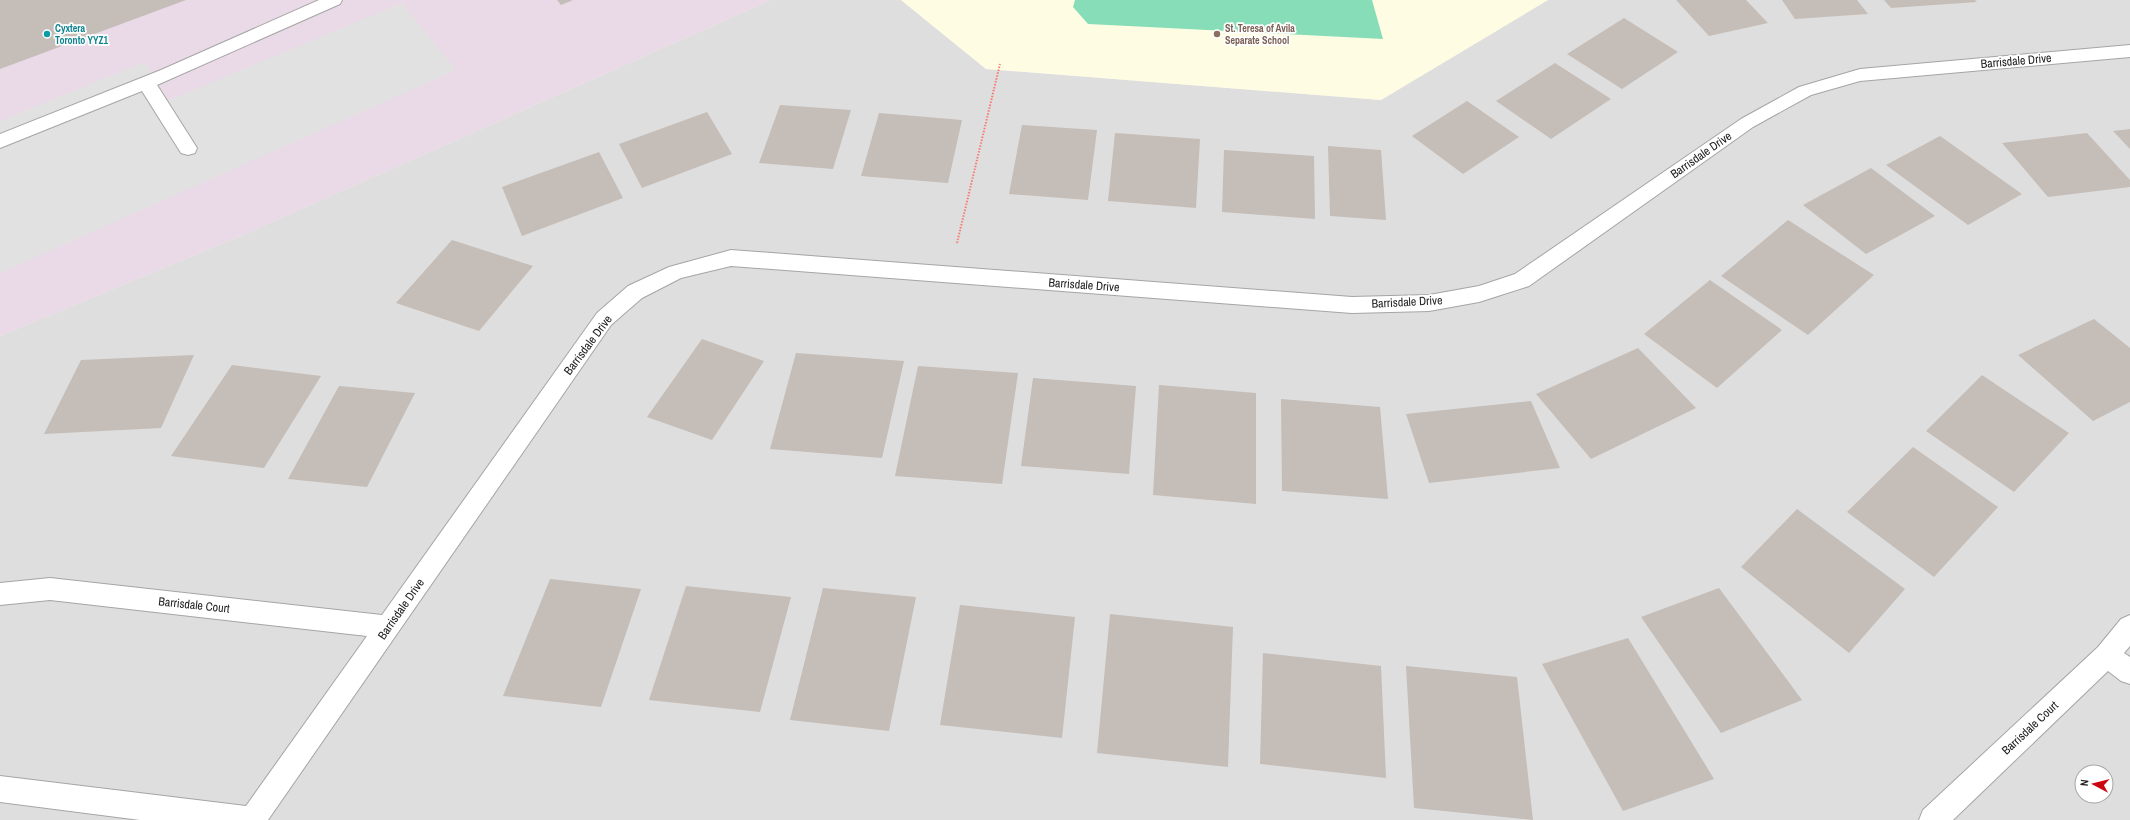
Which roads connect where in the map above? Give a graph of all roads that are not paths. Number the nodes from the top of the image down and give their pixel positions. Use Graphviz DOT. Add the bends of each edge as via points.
graph roads {
  1 [pos="334,0"];
  2 [pos="2130,51"];
  3 [pos="146,82"];
  4 [pos="0,141"];
  5 [pos="188,148"];
  6 [pos="0,594"];
  7 [pos="388,626"];
  8 [pos="2130,627"];
  9 [pos="2107,656"];
  10 [pos="2130,672"];
  11 [pos="0,788"];
  12 [pos="250,820"];
  13 [pos="1933,820"];
  1 -- 3 [label="street"];
  2 -- 7 [label="street, Barrisdale Drive" via="1860,75 1805,91 1747,123 1522,280 1479,294 1429,303 1352,305 731,258 676,272 636,292 604,319"];
  3 -- 4 [label="street"];
  3 -- 5 [label="street"];
  6 -- 7 [label="street, Barrisdale Court" via="50,588"];
  7 -- 12 [label="street, Barrisdale Drive"];
  8 -- 9 [label="street"];
  9 -- 10 [label="street"];
  9 -- 13 [label="street, Barrisdale Court"];
  11 -- 12 [label="street"];
}
